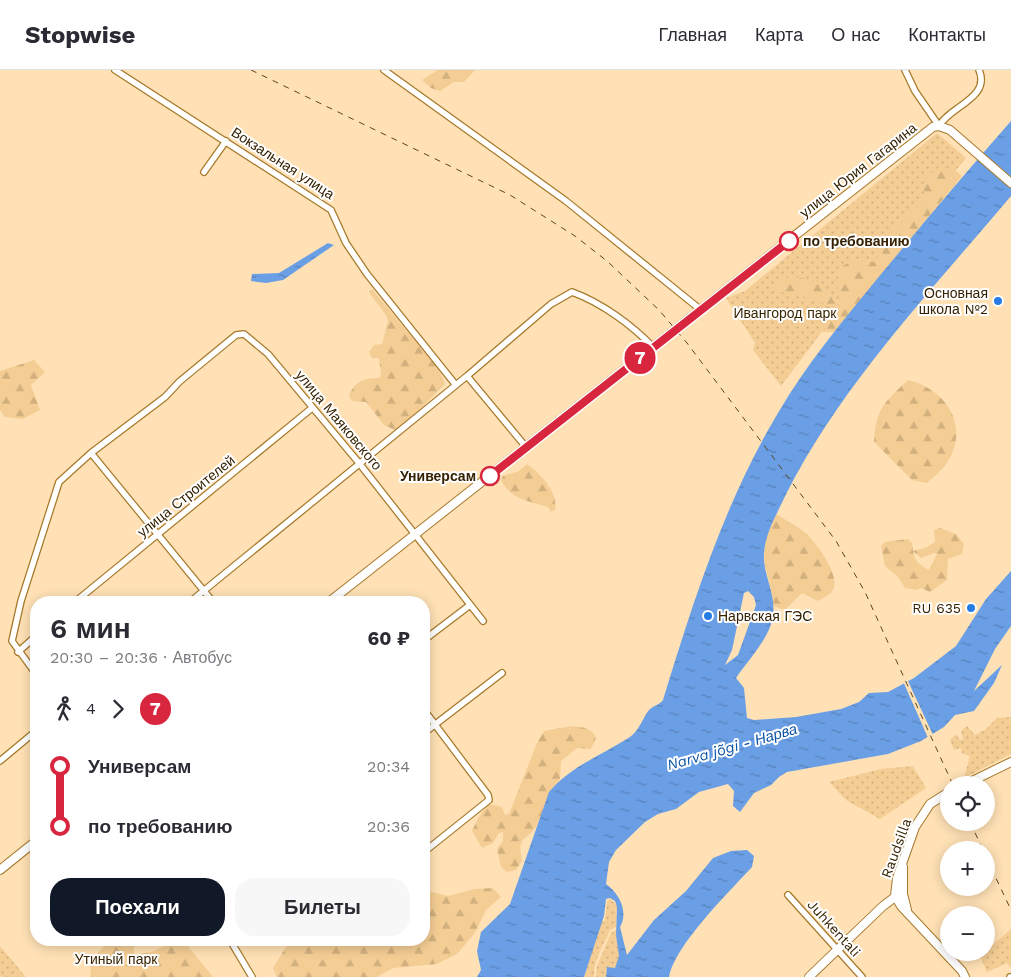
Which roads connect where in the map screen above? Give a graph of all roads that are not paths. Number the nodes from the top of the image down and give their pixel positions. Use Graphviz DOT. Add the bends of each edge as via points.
graph roads {
  1 [pos="115,70"];
  2 [pos="384,70"];
  3 [pos="905,70"];
  4 [pos="979,70"];
  5 [pos="939,126"];
  6 [pos="226,141"];
  7 [pos="204,172"];
  8 [pos="1011,183"];
  9 [pos="701,310"];
  10 [pos="654,348"];
  11 [pos="467,376"];
  12 [pos="455,384"];
  13 [pos="312,408"];
  14 [pos="526,447"];
  15 [pos="91,454"];
  16 [pos="359,463"];
  17 [pos="415,534"];
  18 [pos="158,535"];
  19 [pos="204,591"];
  20 [pos="82,596"];
  21 [pos="198,596"];
  22 [pos="208,596"];
  23 [pos="337,596"];
  24 [pos="470,605"];
  25 [pos="483,621"];
  26 [pos="430,635"];
  27 [pos="30,641"];
  28 [pos="18,652"];
  29 [pos="30,667"];
  30 [pos="502,673"];
  31 [pos="430,718"];
  32 [pos="435,725"];
  33 [pos="430,729"];
  34 [pos="30,736"];
  35 [pos="0,761"];
  36 [pos="1011,762"];
  37 [pos="982,776"];
  38 [pos="940,798"];
  39 [pos="30,846"];
  40 [pos="430,847"];
  41 [pos="0,870"];
  42 [pos="788,895"];
  43 [pos="898,896"];
  44 [pos="234,946"];
  45 [pos="837,950"];
  46 [pos="252,977"];
  47 [pos="809,977"];
  48 [pos="862,977"];
  49 [pos="965,977"];
  1 -- 6 [label="street, Вокзальная улица"];
  2 -- 9 [label="street" via="566,201"];
  3 -- 5 [label="street"];
  4 -- 5 [label="street" via="983,81 979,91 946,116"];
  5 -- 8 [label="street, улица Юрия Гагарина" via="950,130"];
  5 -- 9 [label="street, улица Юрия Гагарина" via="929,130"];
  6 -- 7 [label="street"];
  6 -- 12 [label="street, Вокзальная улица" via="331,210 346,243 367,274"];
  9 -- 10 [label="street, улица Юрия Гагарина"];
  10 -- 11 [label="street" via="618,318 572,292 551,304"];
  10 -- 14 [label="street, улица Юрия Гагарина"];
  11 -- 12 [label="street"];
  11 -- 14 [label="street"];
  12 -- 16 [label="street"];
  13 -- 15 [label="street, улица Маяковского" via="268,354 244,334 236,335 165,397"];
  13 -- 16 [label="street, улица Маяковского"];
  13 -- 18 [label="street, улица Строителей"];
  14 -- 17 [label="street, улица Юрия Гагарина"];
  15 -- 18 [label="street"];
  15 -- 28 [label="street" via="59,482 21,600 12,642"];
  16 -- 17 [label="street, улица Маяковского"];
  16 -- 19 [label="street"];
  17 -- 23 [label="street, улица Юрия Гагарина"];
  17 -- 24 [label="street, улица Маяковского"];
  18 -- 19 [label="street"];
  18 -- 20 [label="street, улица Строителей"];
  19 -- 21 [label="street"];
  19 -- 22 [label="street"];
  24 -- 25 [label="street, улица Маяковского"];
  24 -- 26 [label="street"];
  27 -- 28 [label="street"];
  28 -- 29 [label="street"];
  30 -- 32 [label="street"];
  31 -- 32 [label="street"];
  32 -- 33 [label="street"];
  32 -- 40 [label="street" via="489,800"];
  34 -- 35 [label="street"];
  36 -- 37 [label="street"];
  38 -- 43 [label="street, Raudsilla" via="930,804 918,821 897,876"];
  39 -- 41 [label="street"];
  42 -- 45 [label="street, Juhkentali"];
  43 -- 45 [label="street, Raudsilla"];
  43 -- 49 [label="street" via="910,915"];
  44 -- 46 [label="street"];
  45 -- 47 [label="street, Raudsilla"];
  45 -- 48 [label="street, Juhkentali"];
}
